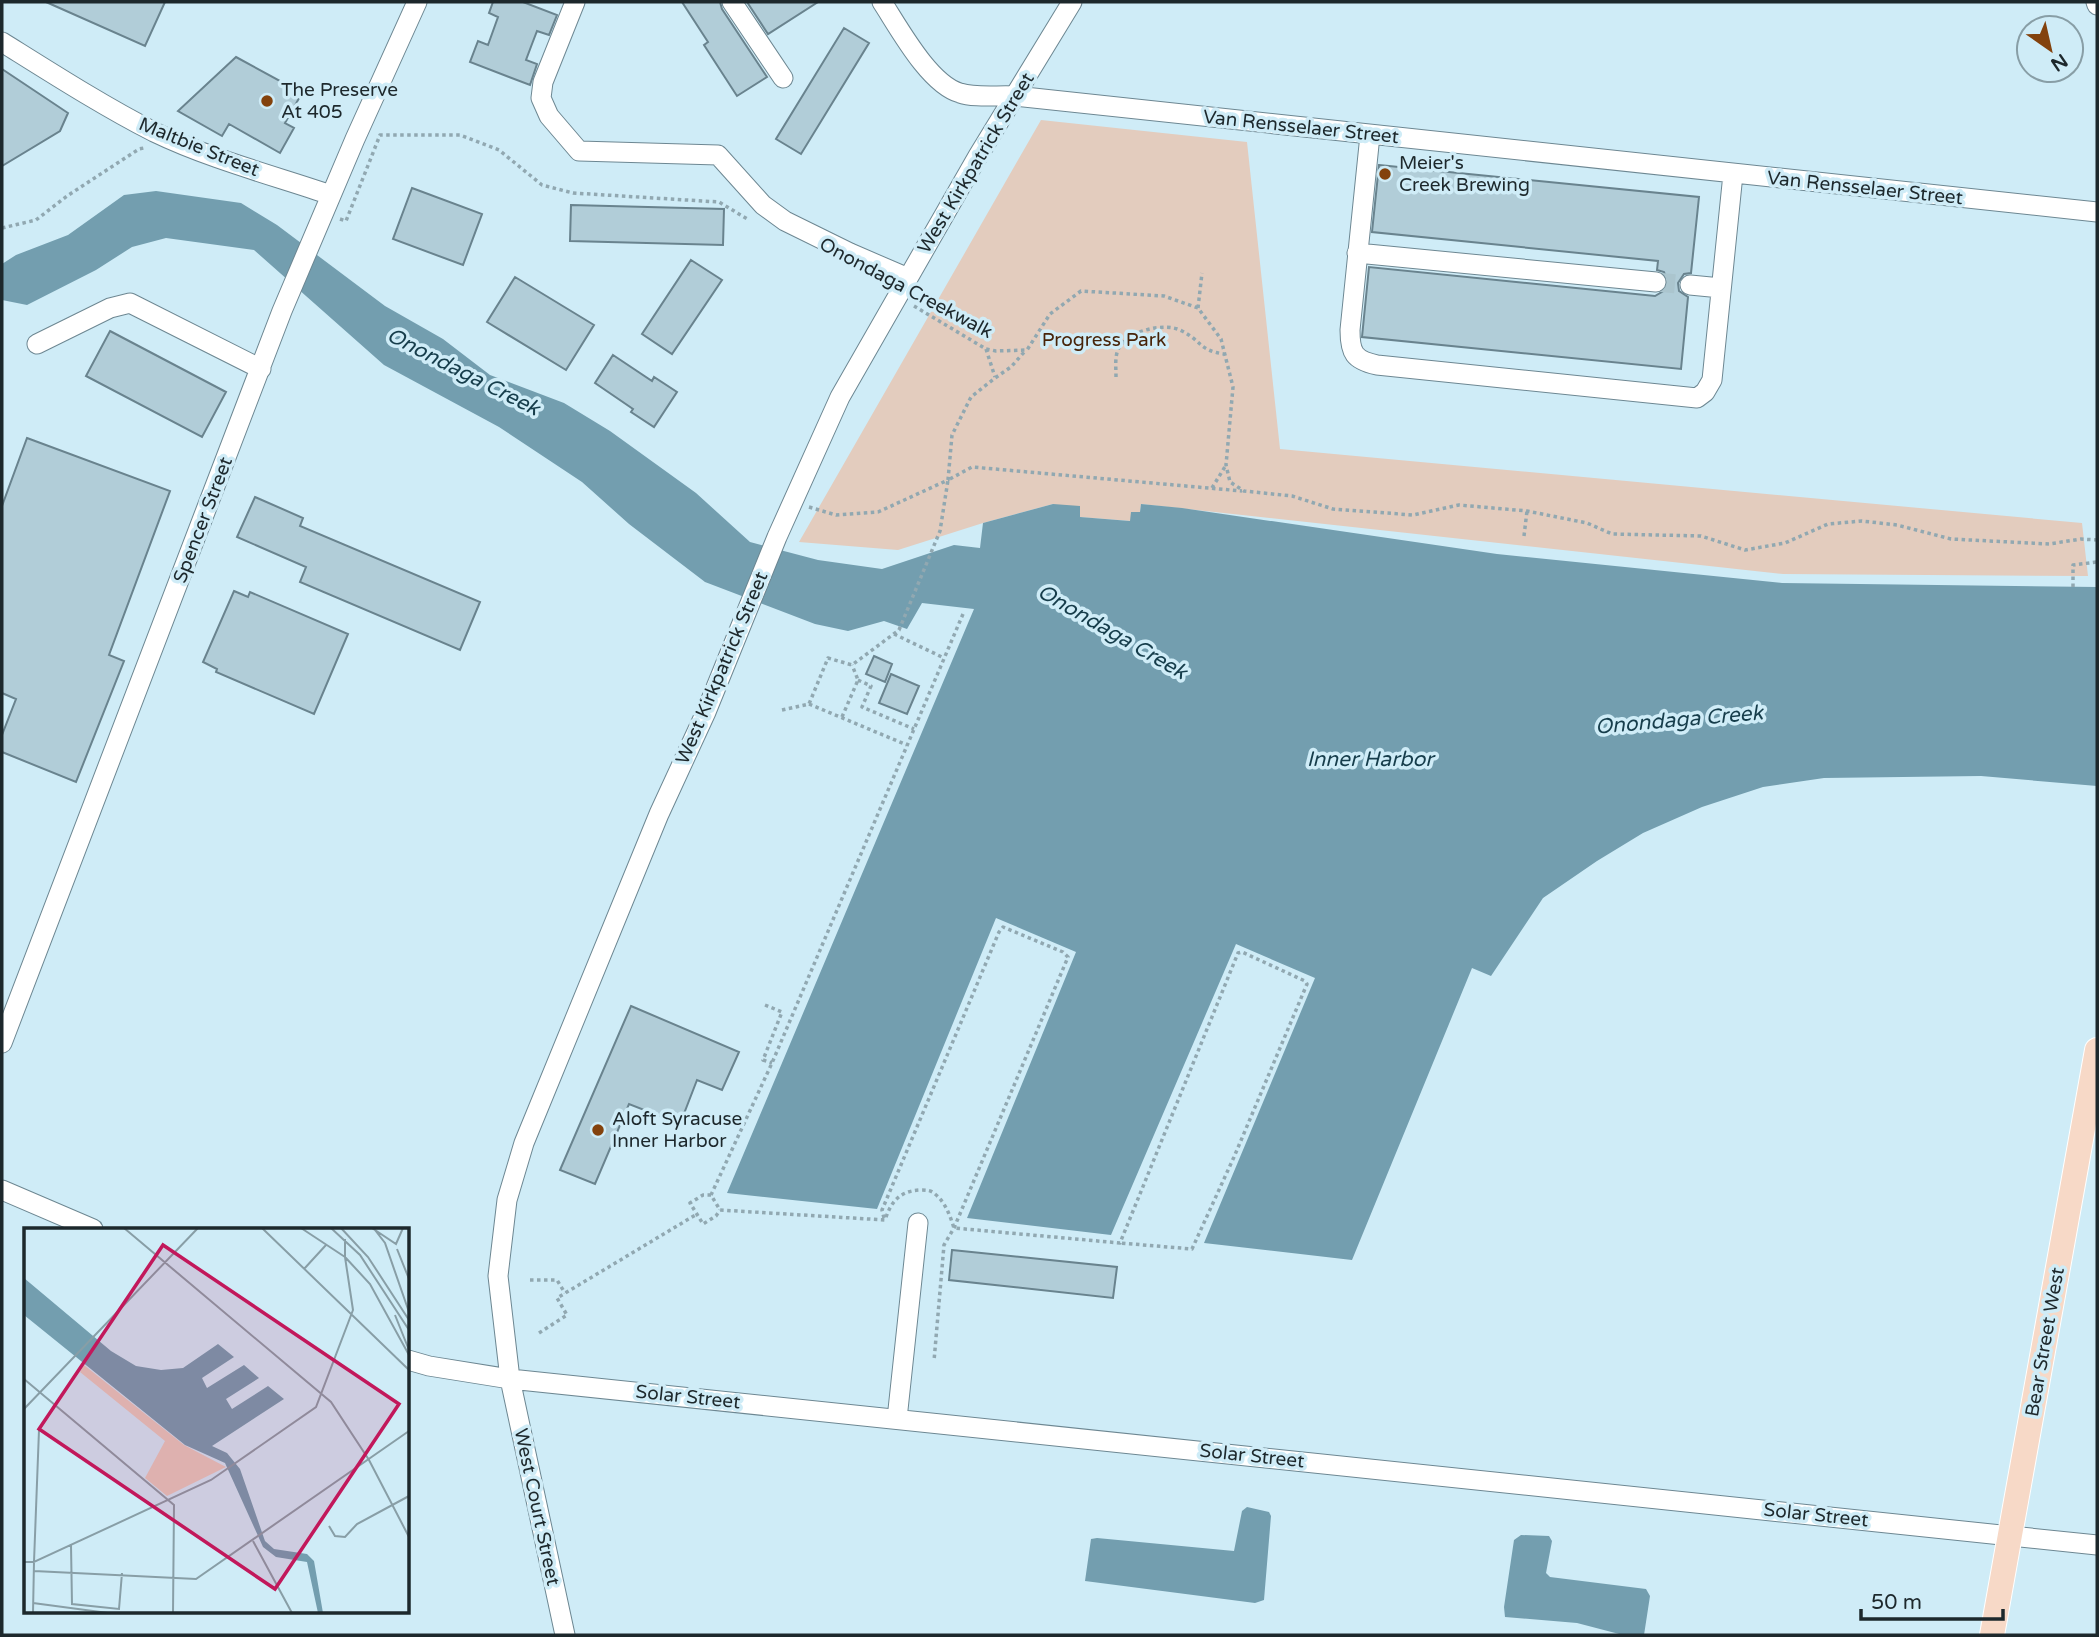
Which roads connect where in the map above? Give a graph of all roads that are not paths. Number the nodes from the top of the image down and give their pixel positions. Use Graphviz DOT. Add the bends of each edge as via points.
graph roads {
  1 [pos="416,2"];
  2 [pos="576,2"];
  3 [pos="732,2"];
  4 [pos="882,2"];
  5 [pos="1072,2"];
  6 [pos="2,41"];
  7 [pos="783,78"];
  8 [pos="1015,96"];
  9 [pos="1370,135"];
  10 [pos="1733,174"];
  11 [pos="331,195"];
  12 [pos="2097,211"];
  13 [pos="1357,253"];
  14 [pos="908,278"];
  15 [pos="1656,282"];
  16 [pos="1690,285"];
  17 [pos="1721,288"];
  18 [pos="37,344"];
  19 [pos="261,369"];
  20 [pos="2,1043"];
  21 [pos="2097,1052"];
  22 [pos="2,1191"];
  23 [pos="918,1223"];
  24 [pos="91,1228"];
  25 [pos="410,1361"];
  26 [pos="510,1379"];
  27 [pos="897,1419"];
  28 [pos="2010,1535"];
  29 [pos="2097,1545"];
  30 [pos="565,1635"];
  31 [pos="1992,1635"];
  1 -- 11 [label="street, Spencer Street"];
  2 -- 14 [label="street" via="543,82 541,98 549,116 579,150 718,155 763,205 785,221"];
  3 -- 7 [label="street"];
  4 -- 8 [label="street, Van Rensselaer Street" via="915,53 949,88 961,94"];
  5 -- 8 [label="street, West Kirkpatrick Street"];
  6 -- 11 [label="street, Maltbie Street" via="156,132"];
  8 -- 9 [label="street, Van Rensselaer Street"];
  8 -- 14 [label="street, West Kirkpatrick Street"];
  9 -- 10 [label="street, Van Rensselaer Street"];
  9 -- 13 [label="street"];
  10 -- 12 [label="street, Van Rensselaer Street"];
  10 -- 17 [label="street"];
  11 -- 19 [label="street, Spencer Street"];
  13 -- 15 [label="street"];
  13 -- 17 [label="street" via="1350,345 1365,362 1682,397 1697,398 1713,380"];
  14 -- 26 [label="street, West Kirkpatrick Street" via="840,397 777,537 524,1143 507,1200 498,1276"];
  16 -- 17 [label="street"];
  18 -- 19 [label="street" via="130,303"];
  19 -- 20 [label="street, Spencer Street"];
  21 -- 28 [label="main road, Bear Street West"];
  22 -- 24 [label="street"];
  23 -- 27 [label="street"];
  25 -- 26 [label="street, Solar Street"];
  26 -- 27 [label="street, Solar Street"];
  26 -- 30 [label="street, West Court Street"];
  27 -- 28 [label="street, Solar Street"];
  28 -- 29 [label="street, Solar Street"];
  28 -- 31 [label="main road, Bear Street West"];
}
